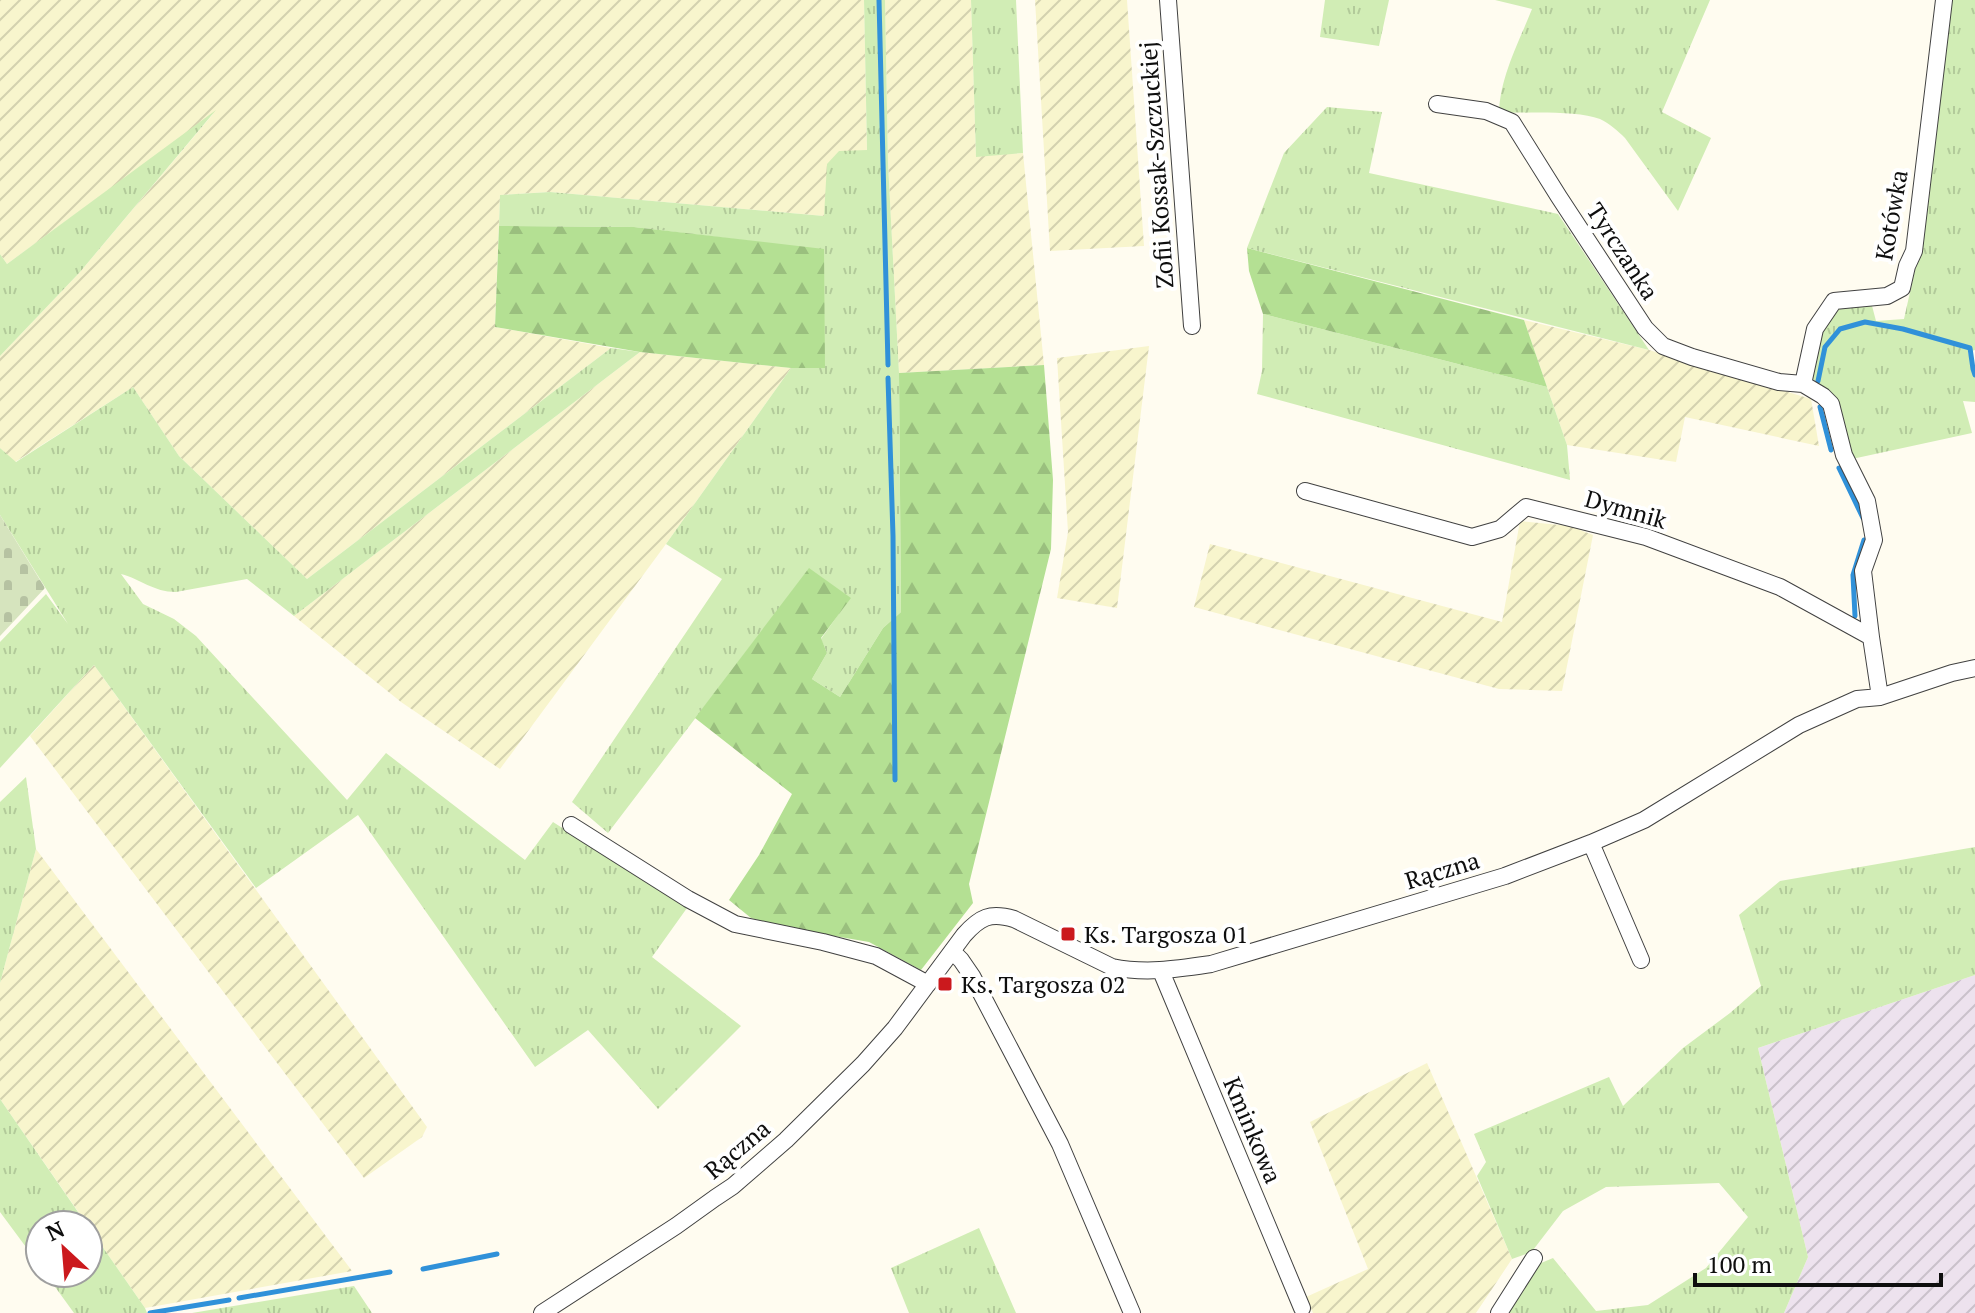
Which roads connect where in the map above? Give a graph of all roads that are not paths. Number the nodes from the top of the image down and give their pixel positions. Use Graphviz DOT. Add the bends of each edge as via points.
graph roads {
  1 [pos="1168,0"];
  2 [pos="1944,0"];
  3 [pos="1437,104"];
  4 [pos="1192,326"];
  5 [pos="1803,384"];
  6 [pos="1305,491"];
  7 [pos="1871,637"];
  8 [pos="1975,668"];
  9 [pos="1880,697"];
  10 [pos="571,825"];
  11 [pos="1591,843"];
  12 [pos="952,951"];
  13 [pos="1641,960"];
  14 [pos="1161,971"];
  15 [pos="928,984"];
  16 [pos="1534,1258"];
  17 [pos="1302,1308"];
  18 [pos="542,1313"];
  19 [pos="1132,1313"];
  20 [pos="1499,1313"];
  1 -- 4 [label="street, Zofii Kossak-Szczuckiej"];
  2 -- 5 [label="street, Kotówka" via="1914,251 1902,288 1887,296 1834,301 1815,329"];
  3 -- 5 [label="street, Tyrczanka" via="1486,111 1512,122 1645,328 1663,346 1779,382"];
  5 -- 7 [label="street" via="1831,404 1844,455 1867,501 1874,540 1863,571"];
  6 -- 7 [label="street, Dymnik" via="1472,537 1500,529 1526,507 1646,537 1780,587"];
  7 -- 9 [label="street"];
  8 -- 9 [label="street, Rączna"];
  9 -- 11 [label="street, Rączna" via="1857,699 1799,725 1644,820"];
  10 -- 15 [label="street" via="735,924 876,956"];
  11 -- 13 [label="street"];
  11 -- 14 [label="street, Rączna" via="1505,876 1211,964"];
  12 -- 14 [label="street, Rączna" via="977,923 997,915 1112,967"];
  12 -- 15 [label="street, Rączna"];
  12 -- 19 [label="street" via="972,976 1060,1144"];
  14 -- 17 [label="street, Kminkowa"];
  15 -- 18 [label="street, Rączna" via="863,1064 744,1177"];
  16 -- 20 [label="street"];
}
